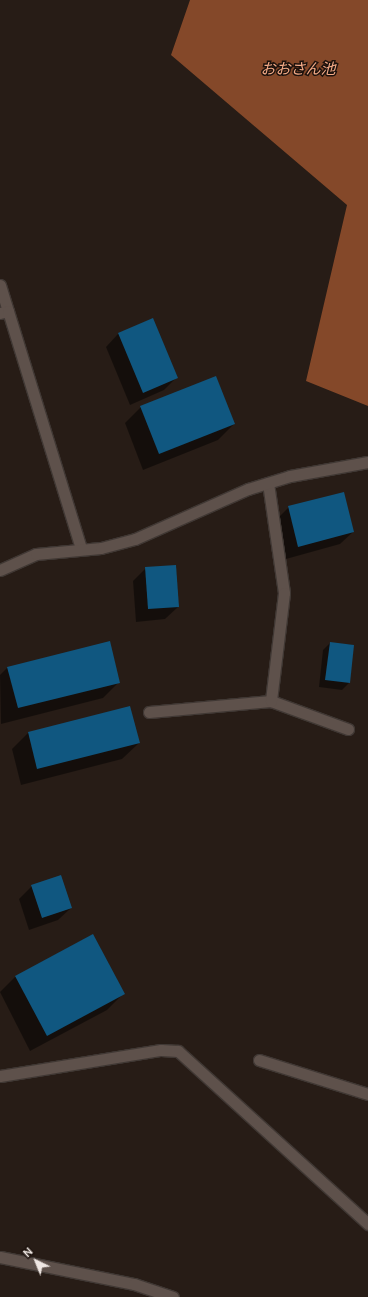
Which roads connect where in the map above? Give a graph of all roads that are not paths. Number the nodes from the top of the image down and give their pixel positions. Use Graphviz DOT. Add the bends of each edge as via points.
graph roads {
  1 [pos="0,285"];
  2 [pos="4,312"];
  3 [pos="368,462"];
  4 [pos="268,483"];
  5 [pos="81,548"];
  6 [pos="0,570"];
  7 [pos="271,701"];
  8 [pos="149,712"];
  9 [pos="348,729"];
  10 [pos="259,1060"];
  11 [pos="0,1076"];
  12 [pos="368,1094"];
  13 [pos="368,1224"];
  14 [pos="0,1257"];
  15 [pos="174,1297"];
  1 -- 2 [label="street"];
  2 -- 5 [label="street"];
  3 -- 4 [label="street" via="290,476"];
  4 -- 5 [label="street" via="248,489 135,539 101,548"];
  4 -- 7 [label="street" via="284,593"];
  5 -- 6 [label="street" via="36,554"];
  7 -- 8 [label="street"];
  7 -- 9 [label="street"];
  10 -- 12 [label="street"];
  11 -- 13 [label="street" via="161,1050 178,1051"];
  14 -- 15 [label="street" via="134,1284"];
}
